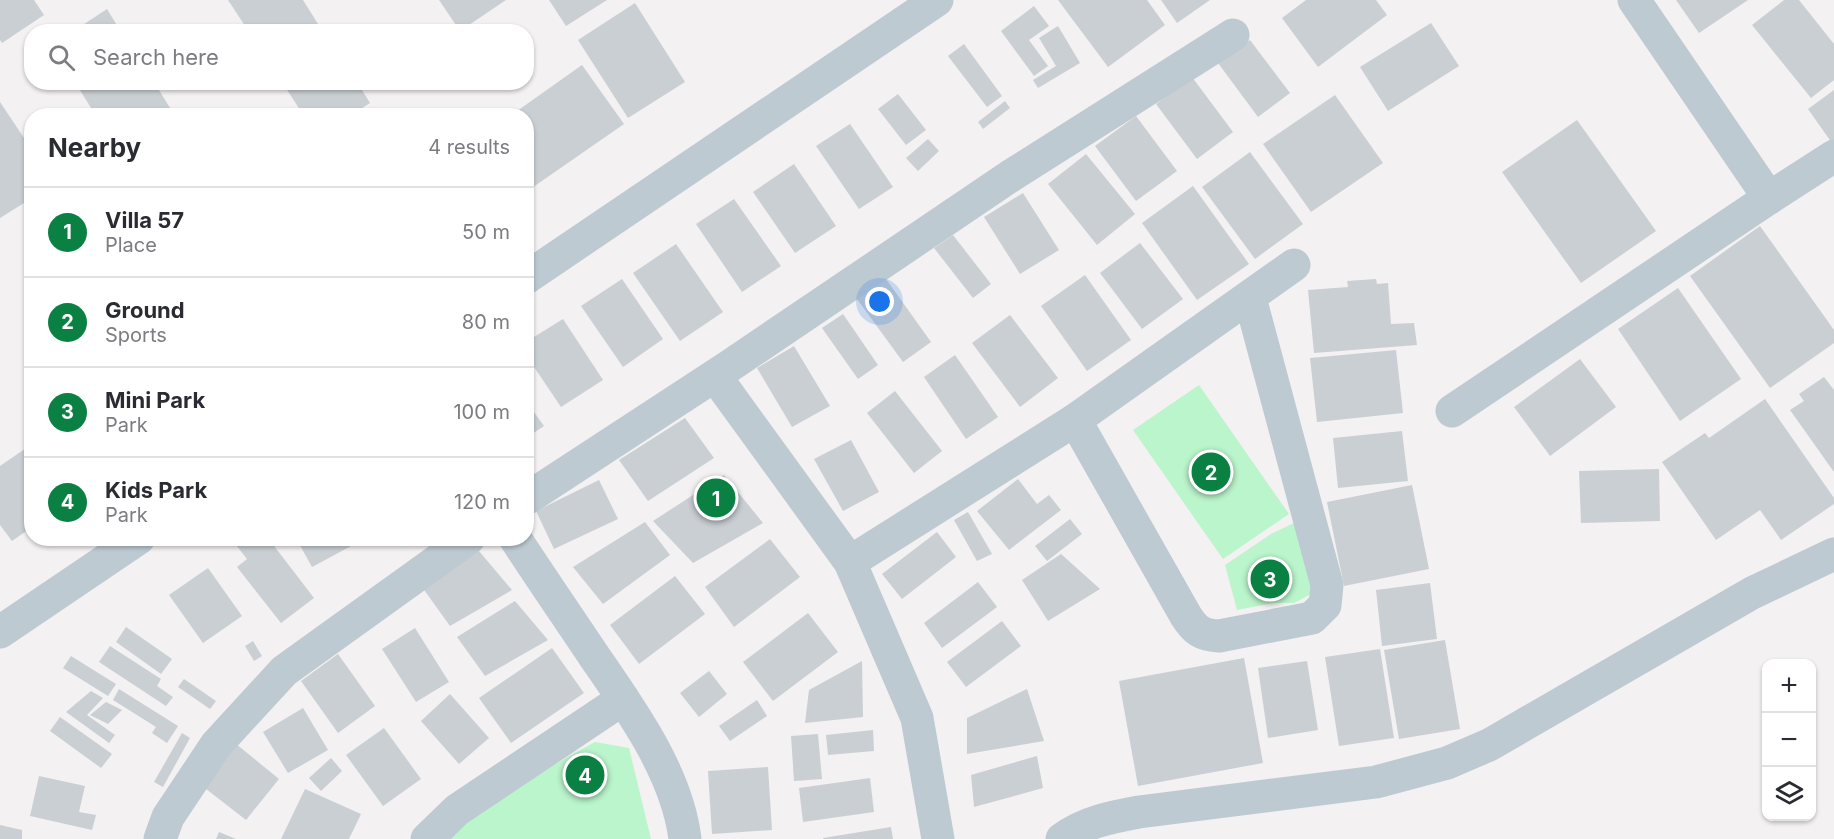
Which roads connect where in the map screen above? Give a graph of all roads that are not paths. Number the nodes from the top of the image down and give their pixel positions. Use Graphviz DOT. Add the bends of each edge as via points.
graph roads {
  1 [pos="937,0"];
  2 [pos="1634,0"];
  3 [pos="1233,35"];
  4 [pos="1834,156"];
  5 [pos="1769,198"];
  6 [pos="1294,265"];
  7 [pos="534,273"];
  8 [pos="1250,298"];
  9 [pos="715,375"];
  10 [pos="1452,411"];
  11 [pos="1075,420"];
  12 [pos="534,494"];
  13 [pos="127,546"];
  14 [pos="458,546"];
  15 [pos="519,546"];
  16 [pos="1834,554"];
  17 [pos="850,562"];
  18 [pos="0,632"];
  19 [pos="623,699"];
  20 [pos="160,839"];
  21 [pos="427,839"];
  22 [pos="685,839"];
  23 [pos="938,839"];
  24 [pos="1062,839"];
  1 -- 7 [label="street"];
  2 -- 5 [label="street"];
  3 -- 9 [label="street" via="1012,175"];
  4 -- 5 [label="street"];
  5 -- 10 [label="street"];
  6 -- 8 [label="street"];
  8 -- 11 [label="street"];
  8 -- 11 [label="street" via="1327,585 1325,605 1312,618 1219,636 1197,631"];
  9 -- 12 [label="street"];
  9 -- 17 [label="street"];
  11 -- 17 [label="street"];
  13 -- 18 [label="street"];
  14 -- 20 [label="street" via="284,671 216,745 168,817"];
  15 -- 19 [label="street"];
  16 -- 24 [label="street" via="1752,593 1489,745 1447,763 1376,782 1104,818"];
  17 -- 23 [label="street" via="918,718"];
  19 -- 21 [label="street" via="457,810"];
  19 -- 22 [label="street" via="666,772"];
}
